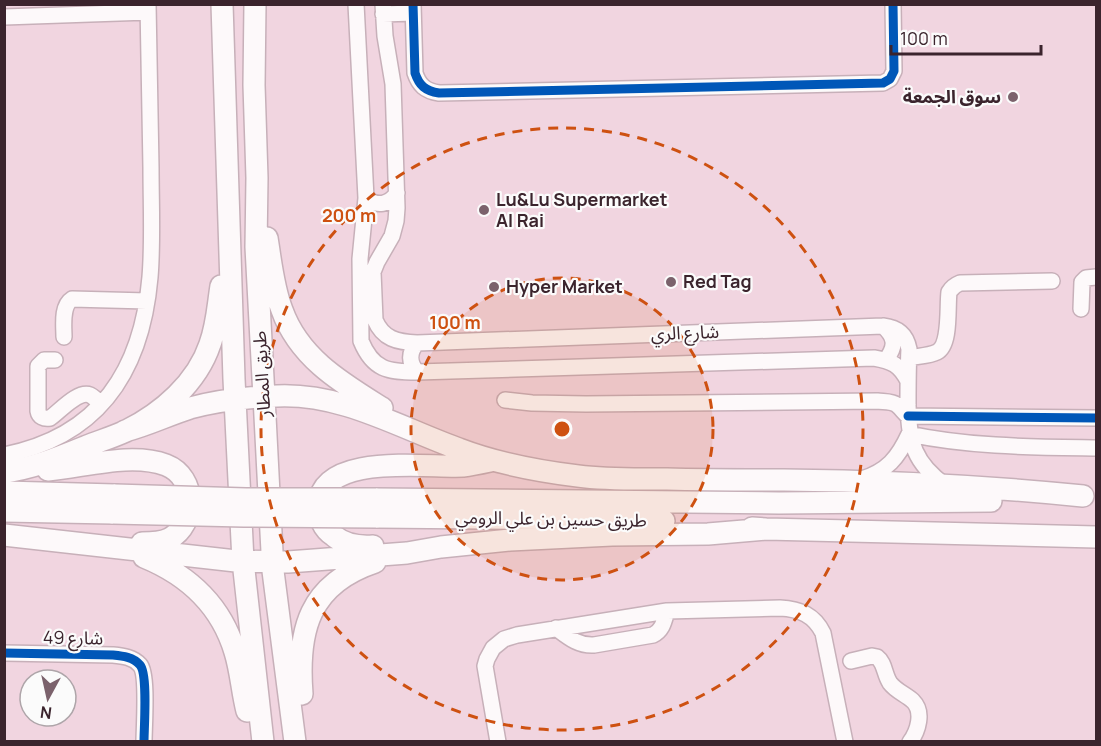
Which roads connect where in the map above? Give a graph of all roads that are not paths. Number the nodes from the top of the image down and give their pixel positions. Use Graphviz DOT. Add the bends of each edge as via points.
graph roads {
  1 [pos="222,4"];
  2 [pos="255,4"];
  3 [pos="356,4"];
  4 [pos="893,4"];
  5 [pos="148,8"];
  6 [pos="383,9"];
  7 [pos="413,9"];
  8 [pos="4,17"];
  9 [pos="257,178"];
  10 [pos="397,193"];
  11 [pos="366,198"];
  12 [pos="229,222"];
  13 [pos="1096,277"];
  14 [pos="1052,280"];
  15 [pos="147,301"];
  16 [pos="1081,309"];
  17 [pos="883,326"];
  18 [pos="64,338"];
  19 [pos="417,344"];
  20 [pos="909,358"];
  21 [pos="55,360"];
  22 [pos="886,360"];
  23 [pos="417,372"];
  24 [pos="908,381"];
  25 [pos="264,397"];
  26 [pos="235,400"];
  27 [pos="504,400"];
  28 [pos="101,404"];
  29 [pos="908,416"];
  30 [pos="1096,418"];
  31 [pos="125,431"];
  32 [pos="423,434"];
  33 [pos="909,434"];
  34 [pos="1096,448"];
  35 [pos="4,455"];
  36 [pos="490,460"];
  37 [pos="12,471"];
  38 [pos="856,481"];
  39 [pos="946,486"];
  40 [pos="4,492"];
  41 [pos="1090,497"];
  42 [pos="114,504"];
  43 [pos="376,508"];
  44 [pos="4,511"];
  45 [pos="766,529"];
  46 [pos="4,535"];
  47 [pos="1096,537"];
  48 [pos="122,548"];
  49 [pos="407,553"];
  50 [pos="243,561"];
  51 [pos="273,563"];
  52 [pos="667,611"];
  53 [pos="556,628"];
  54 [pos="4,653"];
  55 [pos="851,661"];
  56 [pos="144,741"];
  57 [pos="256,741"];
  58 [pos="262,741"];
  59 [pos="295,741"];
  60 [pos="302,741"];
  61 [pos="498,741"];
  62 [pos="845,741"];
  63 [pos="910,741"];
  1 -- 12 [label="highway, طريق المطار"];
  2 -- 9 [label="highway, طريق المطار"];
  3 -- 11 [label="street, شارع الري"];
  4 -- 7 [label="street" via="894,70 883,83 439,93 426,90 416,78"];
  5 -- 8 [label="street"];
  5 -- 15 [label="street" via="152,232"];
  6 -- 7 [label="street"];
  6 -- 10 [label="street, شارع الري" via="393,84"];
  9 -- 25 [label="highway, طريق المطار" via="256,247"];
  9 -- 32 [label="highway" via="276,290 296,339 332,376"];
  10 -- 11 [label="street" via="383,204"];
  10 -- 19 [label="street, شارع الري" via="392,236 373,272 374,313 387,337"];
  11 -- 23 [label="street, شارع الري" via="360,259 361,341 375,364 386,370"];
  12 -- 26 [label="highway, طريق المطار"];
  12 -- 31 [label="highway" via="217,314 204,358 188,384 171,401"];
  13 -- 16 [label="street" via="1082,282"];
  14 -- 20 [label="street" via="956,284 949,292 943,347 936,353"];
  15 -- 18 [label="street" via="72,299 65,307"];
  15 -- 28 [label="street" via="131,360"];
  17 -- 19 [label="street, شارع الري"];
  17 -- 20 [label="street" via="901,332 907,340"];
  17 -- 22 [label="street" via="894,342"];
  19 -- 23 [label="street" via="410,355"];
  20 -- 24 [label="street"];
  21 -- 28 [label="street" via="44,360 38,366 40,416 50,418 82,394"];
  22 -- 23 [label="street, شارع الري"];
  22 -- 24 [label="street" via="896,365"];
  24 -- 29 [label="street"];
  25 -- 26 [label="highway"];
  25 -- 32 [label="highway" via="330,401"];
  25 -- 51 [label="highway, طريق المطار"];
  26 -- 31 [label="highway" via="189,409"];
  26 -- 50 [label="highway, طريق المطار"];
  27 -- 29 [label="street" via="586,405 877,401 893,403"];
  28 -- 35 [label="street" via="57,438"];
  29 -- 30 [label="street"];
  29 -- 33 [label="street"];
  31 -- 37 [label="highway" via="40,465"];
  32 -- 36 [label="highway"];
  33 -- 34 [label="street" via="947,441"];
  33 -- 38 [label="street" via="902,451 889,465 874,476"];
  33 -- 39 [label="street" via="922,464"];
  36 -- 38 [label="highway" via="581,477"];
  36 -- 49 [label="highway" via="465,466 368,467 341,474 329,482 319,506 320,519 331,535 351,545 392,546"];
  37 -- 48 [label="highway" via="133,460 170,466 188,489 188,518 168,539"];
  38 -- 39 [label="highway"];
  39 -- 41 [label="highway"];
  40 -- 42 [label="highway, طريق حسين بن علي الرومي"];
  41 -- 43 [label="highway, طريق حسين بن علي الرومي"];
  42 -- 43 [label="highway, طريق حسين بن علي الرومي, bridge" via="235,498"];
  42 -- 44 [label="highway, طريق حسين بن علي الرومي"];
  43 -- 45 [label="highway, طريق حسين بن علي الرومي"];
  45 -- 47 [label="highway, طريق حسين بن علي الرومي"];
  45 -- 49 [label="highway" via="510,540"];
  46 -- 48 [label="highway"];
  48 -- 50 [label="highway"];
  48 -- 57 [label="highway" via="174,571 214,609 236,653"];
  49 -- 51 [label="highway"];
  49 -- 60 [label="highway" via="350,572 323,594 312,611 300,663"];
  50 -- 51 [label="highway"];
  50 -- 58 [label="highway, طريق المطار"];
  51 -- 59 [label="highway, طريق المطار"];
  52 -- 53 [label="street"];
  52 -- 53 [label="street" via="662,627 653,635 594,645 575,642"];
  52 -- 62 [label="street" via="780,608 809,615 826,640"];
  53 -- 61 [label="street" via="510,637 489,653 485,666"];
  54 -- 56 [label="street, شارع 49" via="113,655 140,664 145,676"];
  55 -- 63 [label="street" via="878,657 891,683 916,705 918,724"];
}
